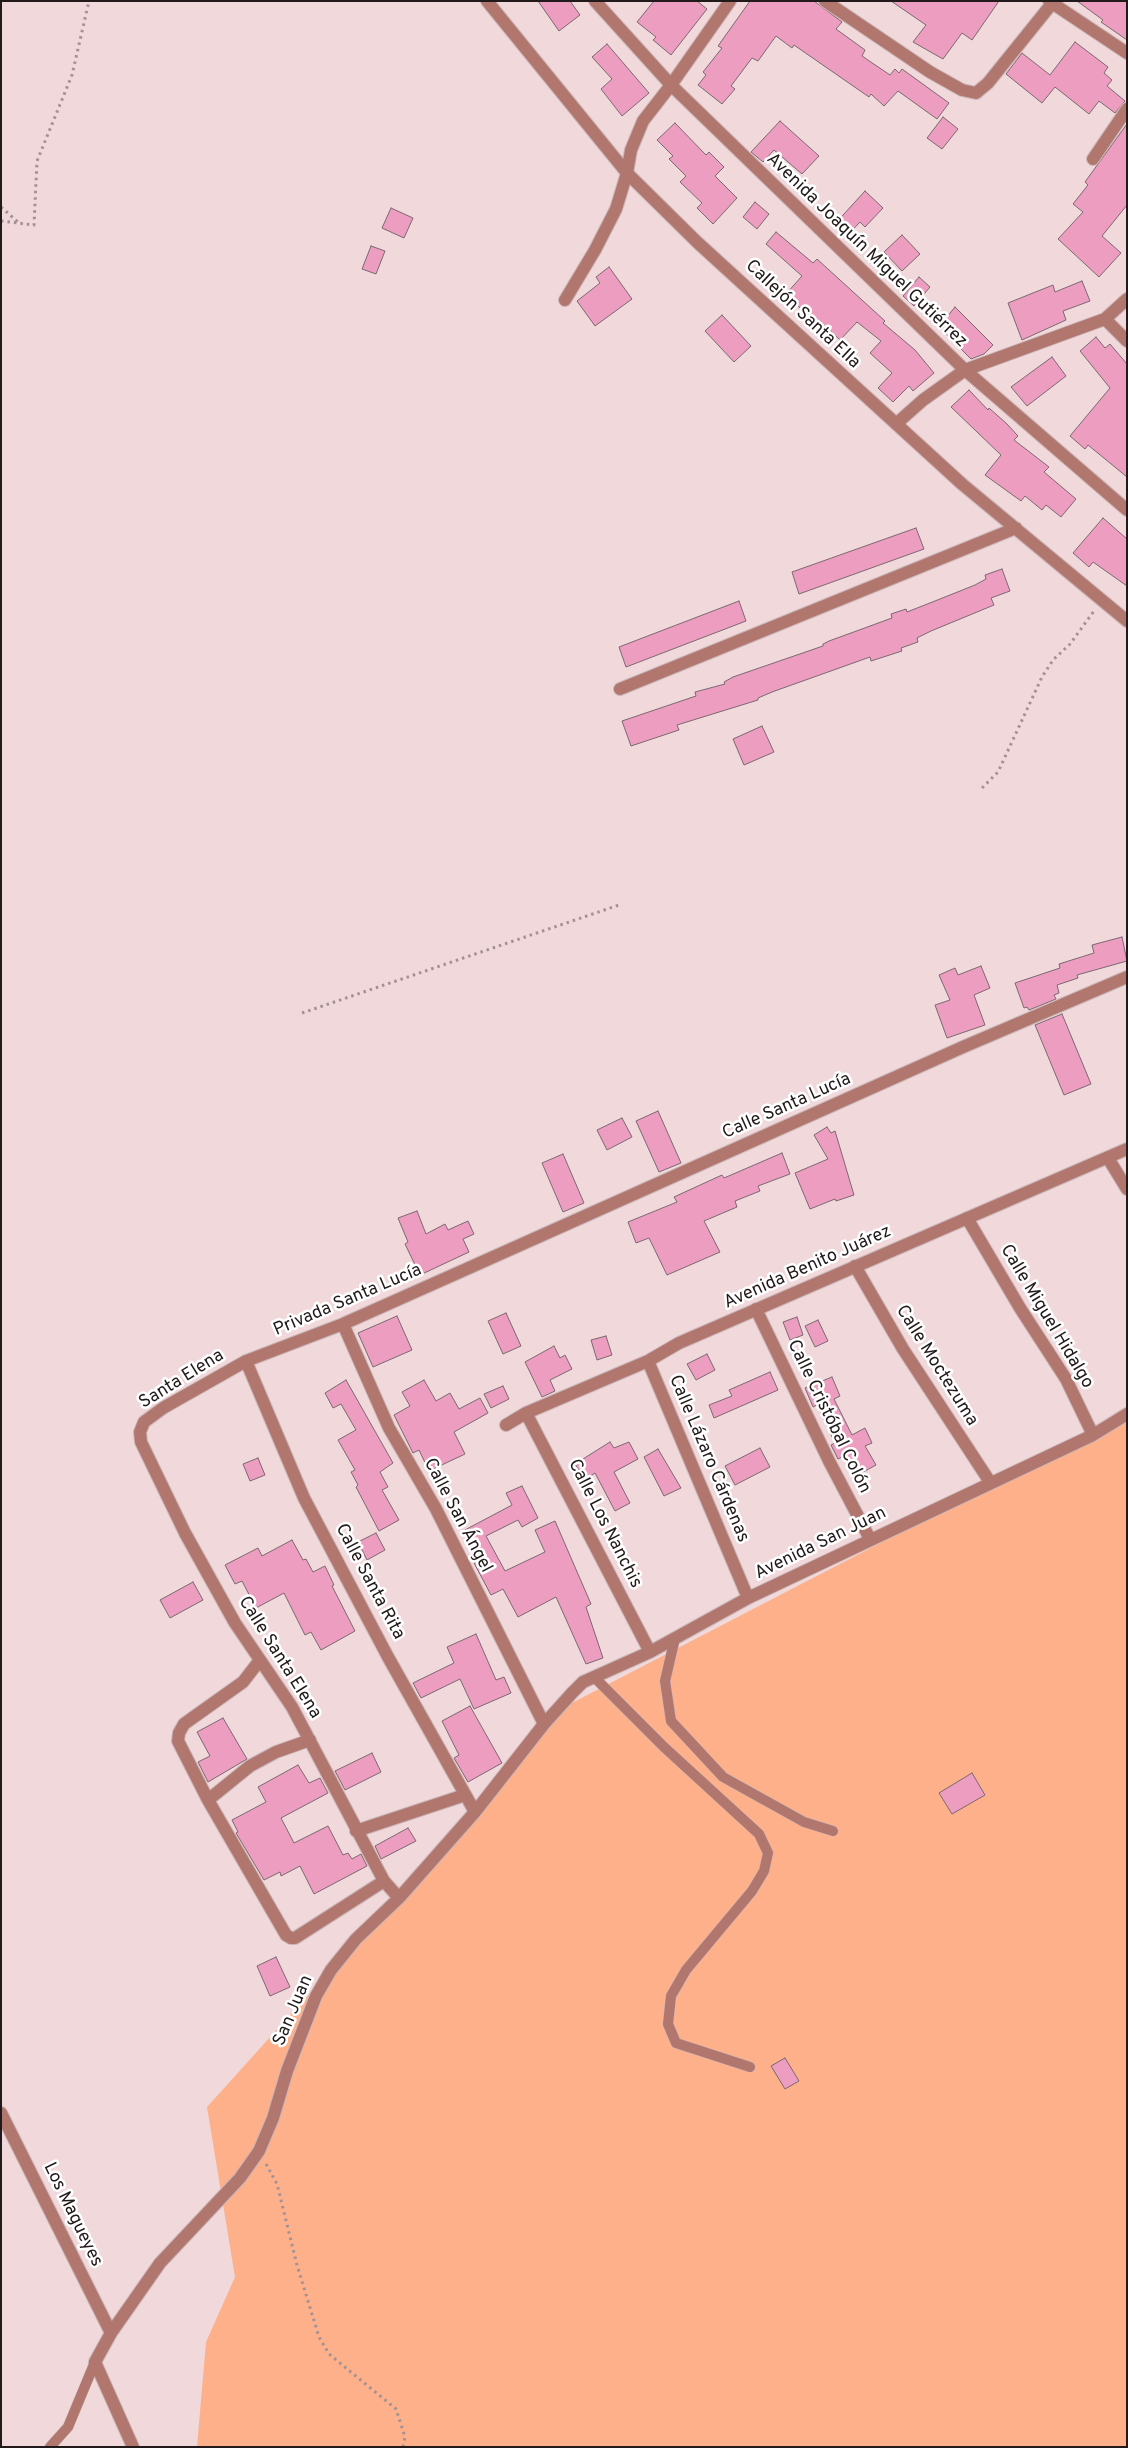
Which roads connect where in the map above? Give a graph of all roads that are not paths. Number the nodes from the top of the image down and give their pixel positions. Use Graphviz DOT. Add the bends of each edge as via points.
graph roads {
  1 [pos="487,1"];
  2 [pos="595,1"];
  3 [pos="730,1"];
  4 [pos="825,1"];
  5 [pos="1052,2"];
  6 [pos="1127,53"];
  7 [pos="671,85"];
  8 [pos="1127,109"];
  9 [pos="1093,159"];
  10 [pos="627,173"];
  11 [pos="1127,299"];
  12 [pos="565,300"];
  13 [pos="1105,319"];
  14 [pos="1127,341"];
  15 [pos="964,370"];
  16 [pos="896,424"];
  17 [pos="1127,510"];
  18 [pos="1016,528"];
  19 [pos="1127,620"];
  20 [pos="620,689"];
  21 [pos="1127,977"];
  22 [pos="1127,1148"];
  23 [pos="1108,1158"];
  24 [pos="1127,1189"];
  25 [pos="967,1218"];
  26 [pos="855,1266"];
  27 [pos="462,1271"];
  28 [pos="756,1310"];
  29 [pos="343,1324"];
  30 [pos="246,1361"];
  31 [pos="648,1361"];
  32 [pos="526,1413"];
  33 [pos="1127,1414"];
  34 [pos="506,1425"];
  35 [pos="140,1432"];
  36 [pos="1093,1435"];
  37 [pos="990,1482"];
  38 [pos="870,1539"];
  39 [pos="748,1598"];
  40 [pos="675,1638"];
  41 [pos="650,1652"];
  42 [pos="260,1660"];
  43 [pos="594,1677"];
  44 [pos="544,1724"];
  45 [pos="310,1740"];
  46 [pos="465,1795"];
  47 [pos="208,1800"];
  48 [pos="475,1812"];
  49 [pos="356,1831"];
  50 [pos="833,1831"];
  51 [pos="384,1881"];
  52 [pos="399,1898"];
  53 [pos="750,2067"];
  54 [pos="1,2113"];
  55 [pos="111,2333"];
  56 [pos="95,2362"];
  57 [pos="50,2447"];
  58 [pos="133,2447"];
  1 -- 10 [label="street, Callejón Santa Ella"];
  2 -- 7 [label="street, Avenida Joaquín Miguel Gutiérrez"];
  3 -- 7 [label="street"];
  4 -- 5 [label="street" via="930,72 962,90 976,93 988,83"];
  5 -- 6 [label="street"];
  7 -- 10 [label="street" via="643,120 631,150"];
  7 -- 15 [label="street, Avenida Joaquín Miguel Gutiérrez"];
  8 -- 9 [label="street"];
  10 -- 12 [label="street" via="616,209"];
  10 -- 16 [label="street, Callejón Santa Ella" via="697,242"];
  11 -- 13 [label="street"];
  13 -- 14 [label="street"];
  13 -- 15 [label="street"];
  15 -- 16 [label="street" via="922,400"];
  15 -- 17 [label="street, Avenida Joaquín Miguel Gutiérrez"];
  16 -- 18 [label="street, Callejón Santa Ella"];
  18 -- 19 [label="street, Callejón Santa Ella"];
  18 -- 20 [label="street"];
  21 -- 27 [label="street, Calle Santa Lucía"];
  22 -- 23 [label="street, Avenida Benito Juárez"];
  23 -- 24 [label="street"];
  23 -- 25 [label="street, Avenida Benito Juárez"];
  25 -- 26 [label="street, Avenida Benito Juárez"];
  25 -- 36 [label="street, Calle Miguel Hidalgo" via="1066,1379"];
  26 -- 28 [label="street, Avenida Benito Juárez"];
  26 -- 37 [label="street, Calle Moctezuma" via="903,1349"];
  27 -- 29 [label="street, Privada Santa Lucía"];
  28 -- 31 [label="street, Avenida Benito Juárez" via="679,1343"];
  28 -- 38 [label="street, Calle Cristóbal Colón" via="828,1461"];
  29 -- 30 [label="street, Privada Santa Lucía"];
  29 -- 44 [label="street, Calle San Ángel" via="389,1428 436,1509"];
  30 -- 35 [label="street, Santa Elena" via="163,1408 144,1422"];
  30 -- 46 [label="street, Calle Santa Rita" via="304,1498"];
  31 -- 32 [label="street, Avenida Benito Juárez"];
  31 -- 39 [label="street, Calle Lázaro Cárdenas"];
  32 -- 34 [label="street, Avenida Benito Juárez"];
  32 -- 41 [label="street, Calle Los Nanchis"];
  33 -- 36 [label="street, Avenida San Juan"];
  35 -- 42 [label="street, Calle Santa Elena" via="141,1442 185,1533 235,1624"];
  36 -- 37 [label="street, Avenida San Juan"];
  37 -- 38 [label="street, Avenida San Juan"];
  38 -- 39 [label="street, Avenida San Juan"];
  39 -- 40 [label="street, Avenida San Juan"];
  40 -- 41 [label="street, Avenida San Juan"];
  40 -- 50 [label="lane" via="665,1681 671,1721 723,1777 804,1822"];
  41 -- 43 [label="street, Avenida San Juan"];
  42 -- 45 [label="street, Calle Santa Elena"];
  42 -- 47 [label="street" via="231,1693 184,1724 179,1733 178,1742"];
  43 -- 44 [label="street, Avenida San Juan" via="572,1692"];
  43 -- 53 [label="lane" via="759,1834 768,1853 764,1871 752,1891 686,1970 671,1996 668,2024 676,2043"];
  44 -- 48 [label="street, San Juan"];
  45 -- 47 [label="street" via="276,1752 250,1766"];
  45 -- 49 [label="street, Calle Santa Elena"];
  46 -- 48 [label="street, Calle Santa Rita"];
  46 -- 49 [label="street"];
  47 -- 51 [label="street" via="286,1935 291,1938"];
  48 -- 52 [label="street, San Juan"];
  49 -- 51 [label="street, Calle Santa Elena"];
  51 -- 52 [label="street, Calle Santa Elena"];
  52 -- 55 [label="street, San Juan" via="356,1939 331,1970 316,1996 259,2151 240,2178 160,2262"];
  54 -- 55 [label="street, Los Magueyes"];
  55 -- 56 [label="street, San Juan"];
  56 -- 57 [label="lane" via="68,2427"];
  56 -- 58 [label="street"];
}
